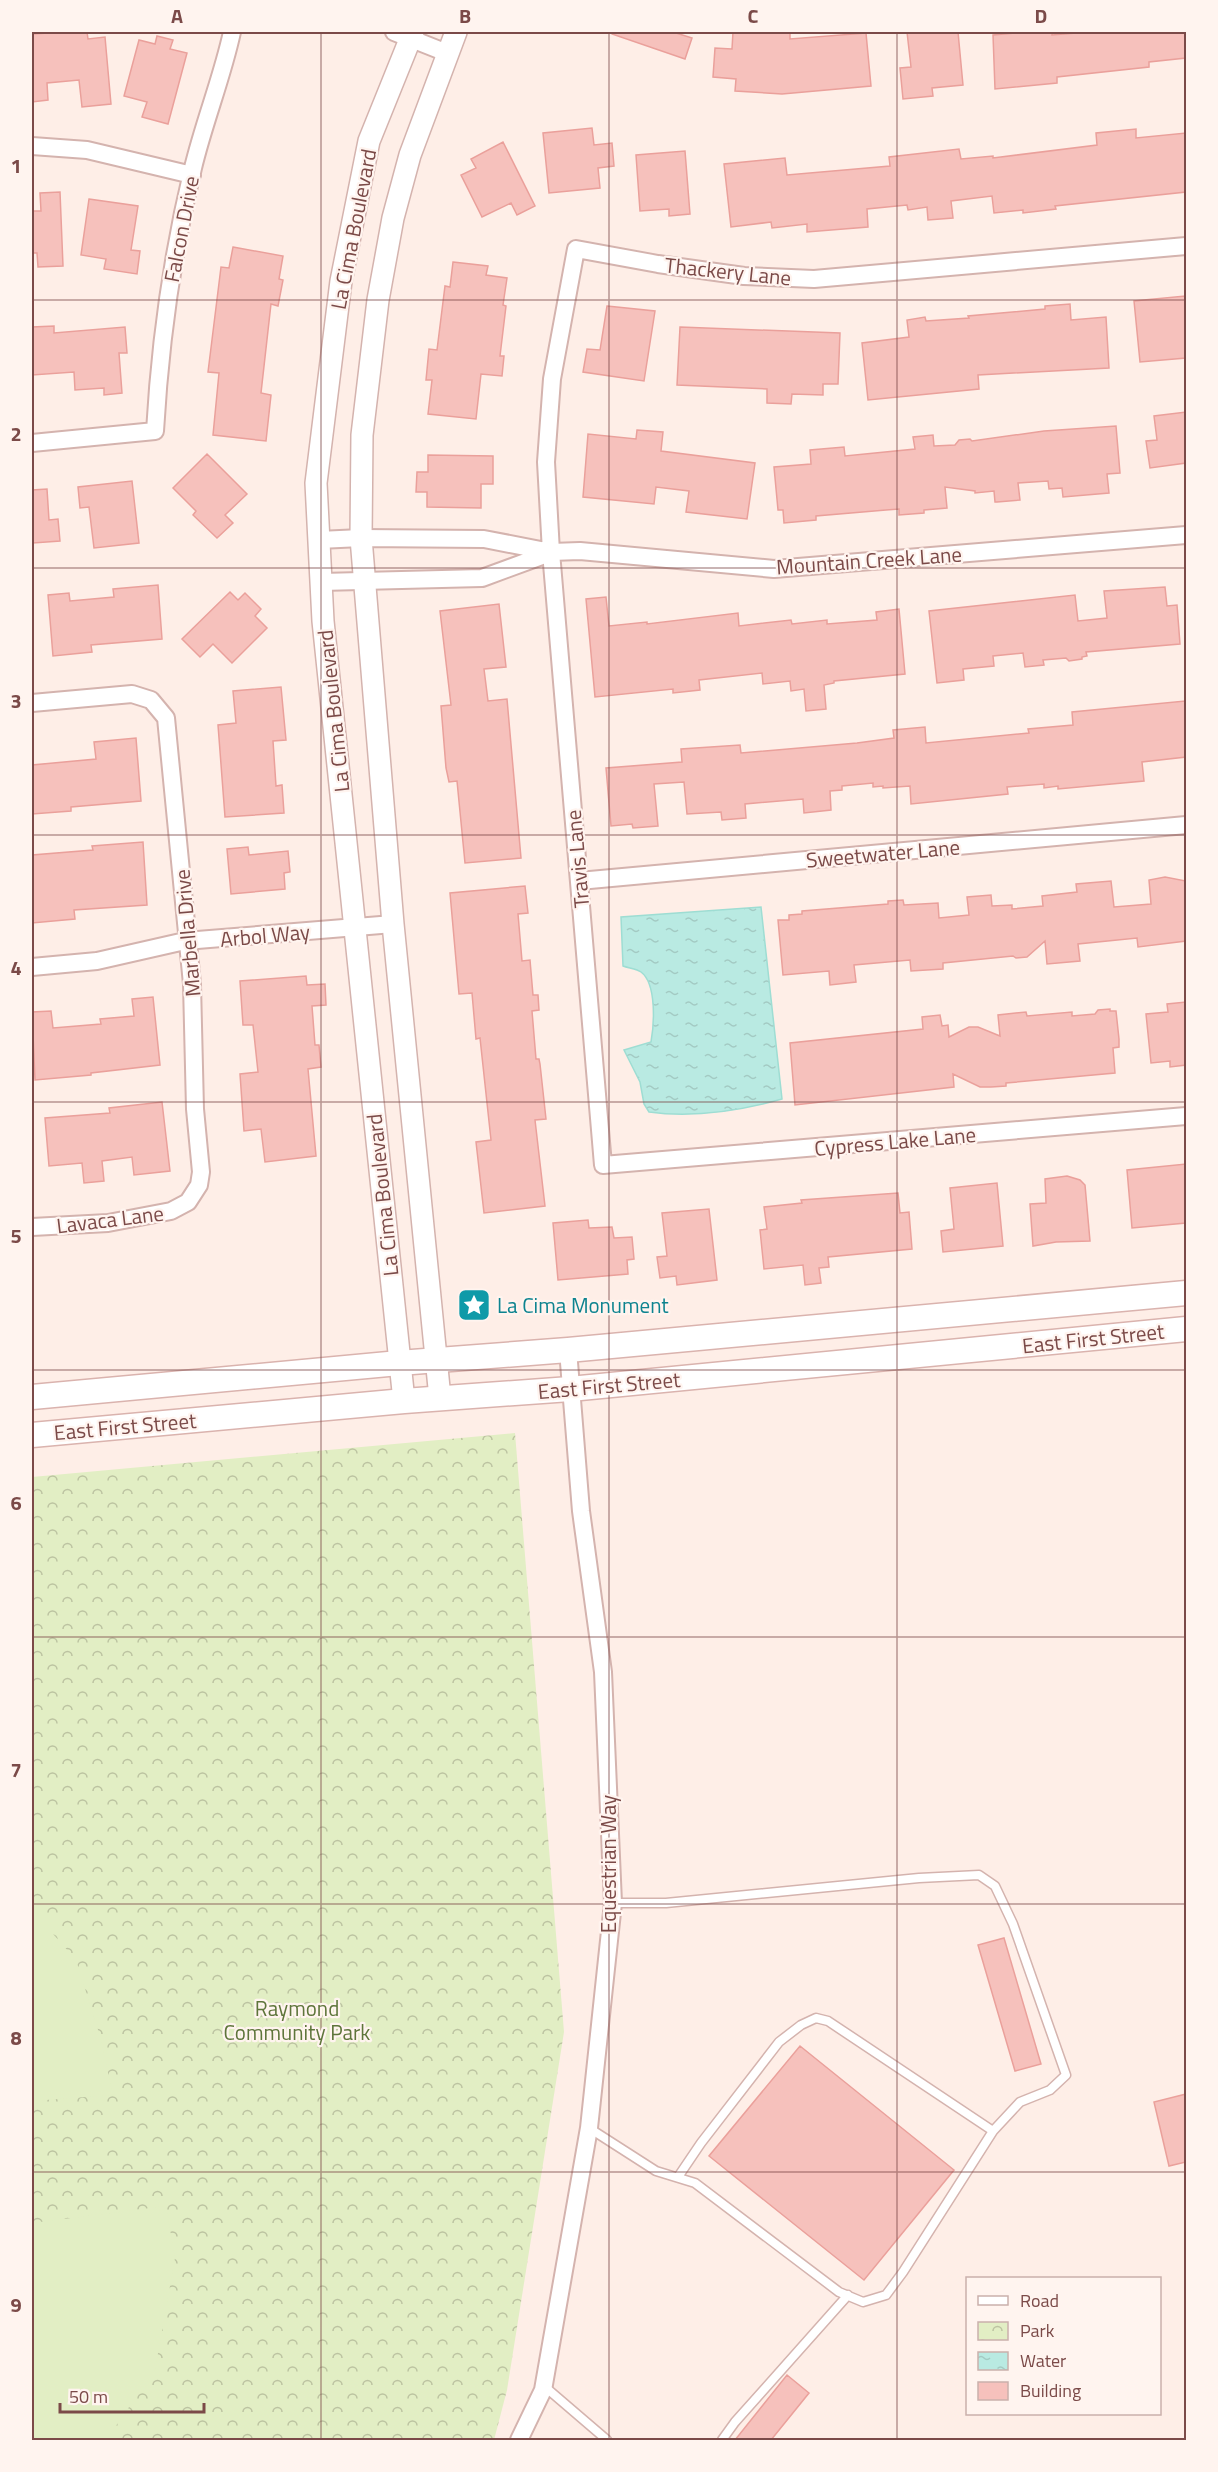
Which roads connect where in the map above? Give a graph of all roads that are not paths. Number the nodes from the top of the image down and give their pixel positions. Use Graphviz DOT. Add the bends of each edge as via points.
graph roads {
  1 [pos="232,32"];
  2 [pos="456,32"];
  3 [pos="406,34"];
  4 [pos="447,53"];
  5 [pos="32,146"];
  6 [pos="192,175"];
  7 [pos="1186,246"];
  8 [pos="32,443"];
  9 [pos="1186,535"];
  10 [pos="361,538"];
  11 [pos="320,540"];
  12 [pos="551,552"];
  13 [pos="365,580"];
  14 [pos="321,582"];
  15 [pos="32,703"];
  16 [pos="1186,825"];
  17 [pos="579,881"];
  18 [pos="393,924"];
  19 [pos="357,927"];
  20 [pos="188,941"];
  21 [pos="32,967"];
  22 [pos="1186,1116"];
  23 [pos="603,1165"];
  24 [pos="201,1172"];
  25 [pos="32,1227"];
  26 [pos="1186,1293"];
  27 [pos="1186,1329"];
  28 [pos="568,1350"];
  29 [pos="437,1360"];
  30 [pos="399,1363"];
  31 [pos="570,1389"];
  32 [pos="32,1397"];
  33 [pos="440,1398"];
  34 [pos="404,1401"];
  35 [pos="32,1435"];
  36 [pos="613,1903"];
  37 [pos="589,2128"];
  38 [pos="993,2131"];
  39 [pos="678,2177"];
  40 [pos="848,2295"];
  41 [pos="544,2385"];
  42 [pos="519,2440"];
  43 [pos="607,2440"];
  44 [pos="722,2440"];
  1 -- 6 [label="street, Falcon Drive"];
  2 -- 4 [label="street, La Cima Boulevard"];
  3 -- 4 [label="street"];
  3 -- 11 [label="street, La Cima Boulevard" via="369,141 341,281 316,483"];
  4 -- 10 [label="street, La Cima Boulevard" via="410,155 393,218 378,300 362,435"];
  5 -- 6 [label="street" via="87,150"];
  6 -- 8 [label="street, Falcon Drive" via="164,320 155,431"];
  7 -- 12 [label="street, Thackery Lane" via="814,279 744,276 576,249 552,380 546,462"];
  9 -- 12 [label="street, Mountain Creek Lane" via="774,569 580,551"];
  10 -- 11 [label="street, Mountain Creek Lane"];
  10 -- 12 [label="street, Mountain Creek Lane" via="484,539"];
  10 -- 13 [label="street, La Cima Boulevard"];
  11 -- 14 [label="street, La Cima Boulevard"];
  12 -- 13 [label="street, Mountain Creek Lane" via="482,578"];
  12 -- 17 [label="street, Travis Lane"];
  13 -- 14 [label="street, Mountain Creek Lane"];
  13 -- 18 [label="street, La Cima Boulevard"];
  14 -- 19 [label="street, La Cima Boulevard"];
  15 -- 20 [label="street, Marbella Drive" via="132,694 159,708 168,724"];
  16 -- 17 [label="street, Sweetwater Lane"];
  17 -- 23 [label="street, Travis Lane"];
  18 -- 19 [label="street, Arbol Way"];
  18 -- 29 [label="street, La Cima Boulevard"];
  19 -- 20 [label="street, Arbol Way"];
  19 -- 30 [label="street, La Cima Boulevard"];
  20 -- 21 [label="street, Arbol Way" via="97,961"];
  20 -- 24 [label="street, Marbella Drive"];
  22 -- 23 [label="street, Cypress Lake Lane"];
  24 -- 25 [label="street, Lavaca Lane" via="193,1197 177,1209 108,1223"];
  26 -- 28 [label="main road, East First Street"];
  27 -- 31 [label="main road, East First Street"];
  28 -- 29 [label="main road, East First Street"];
  28 -- 31 [label="street, Equestrian Way"];
  29 -- 30 [label="main road, East First Street"];
  29 -- 33 [label="street, La Cima Boulevard"];
  30 -- 32 [label="main road, East First Street"];
  30 -- 34 [label="street, La Cima Boulevard"];
  31 -- 33 [label="main road, East First Street"];
  31 -- 36 [label="street, Equestrian Way" via="581,1511 603,1672"];
  33 -- 34 [label="main road, East First Street"];
  34 -- 35 [label="main road, East First Street"];
  36 -- 37 [label="street, Equestrian Way"];
  36 -- 38 [label="lane" via="666,1904 979,1875 995,1886 1013,1924 1066,2075 1050,2090 1020,2102"];
  37 -- 39 [label="lane" via="656,2171"];
  37 -- 41 [label="street, Equestrian Way"];
  38 -- 39 [label="lane" via="828,2021 816,2018 779,2042"];
  38 -- 40 [label="lane" via="886,2295 862,2302"];
  39 -- 40 [label="lane" via="695,2183"];
  40 -- 44 [label="lane"];
  41 -- 42 [label="street, Equestrian Way"];
  41 -- 43 [label="lane"];
}
